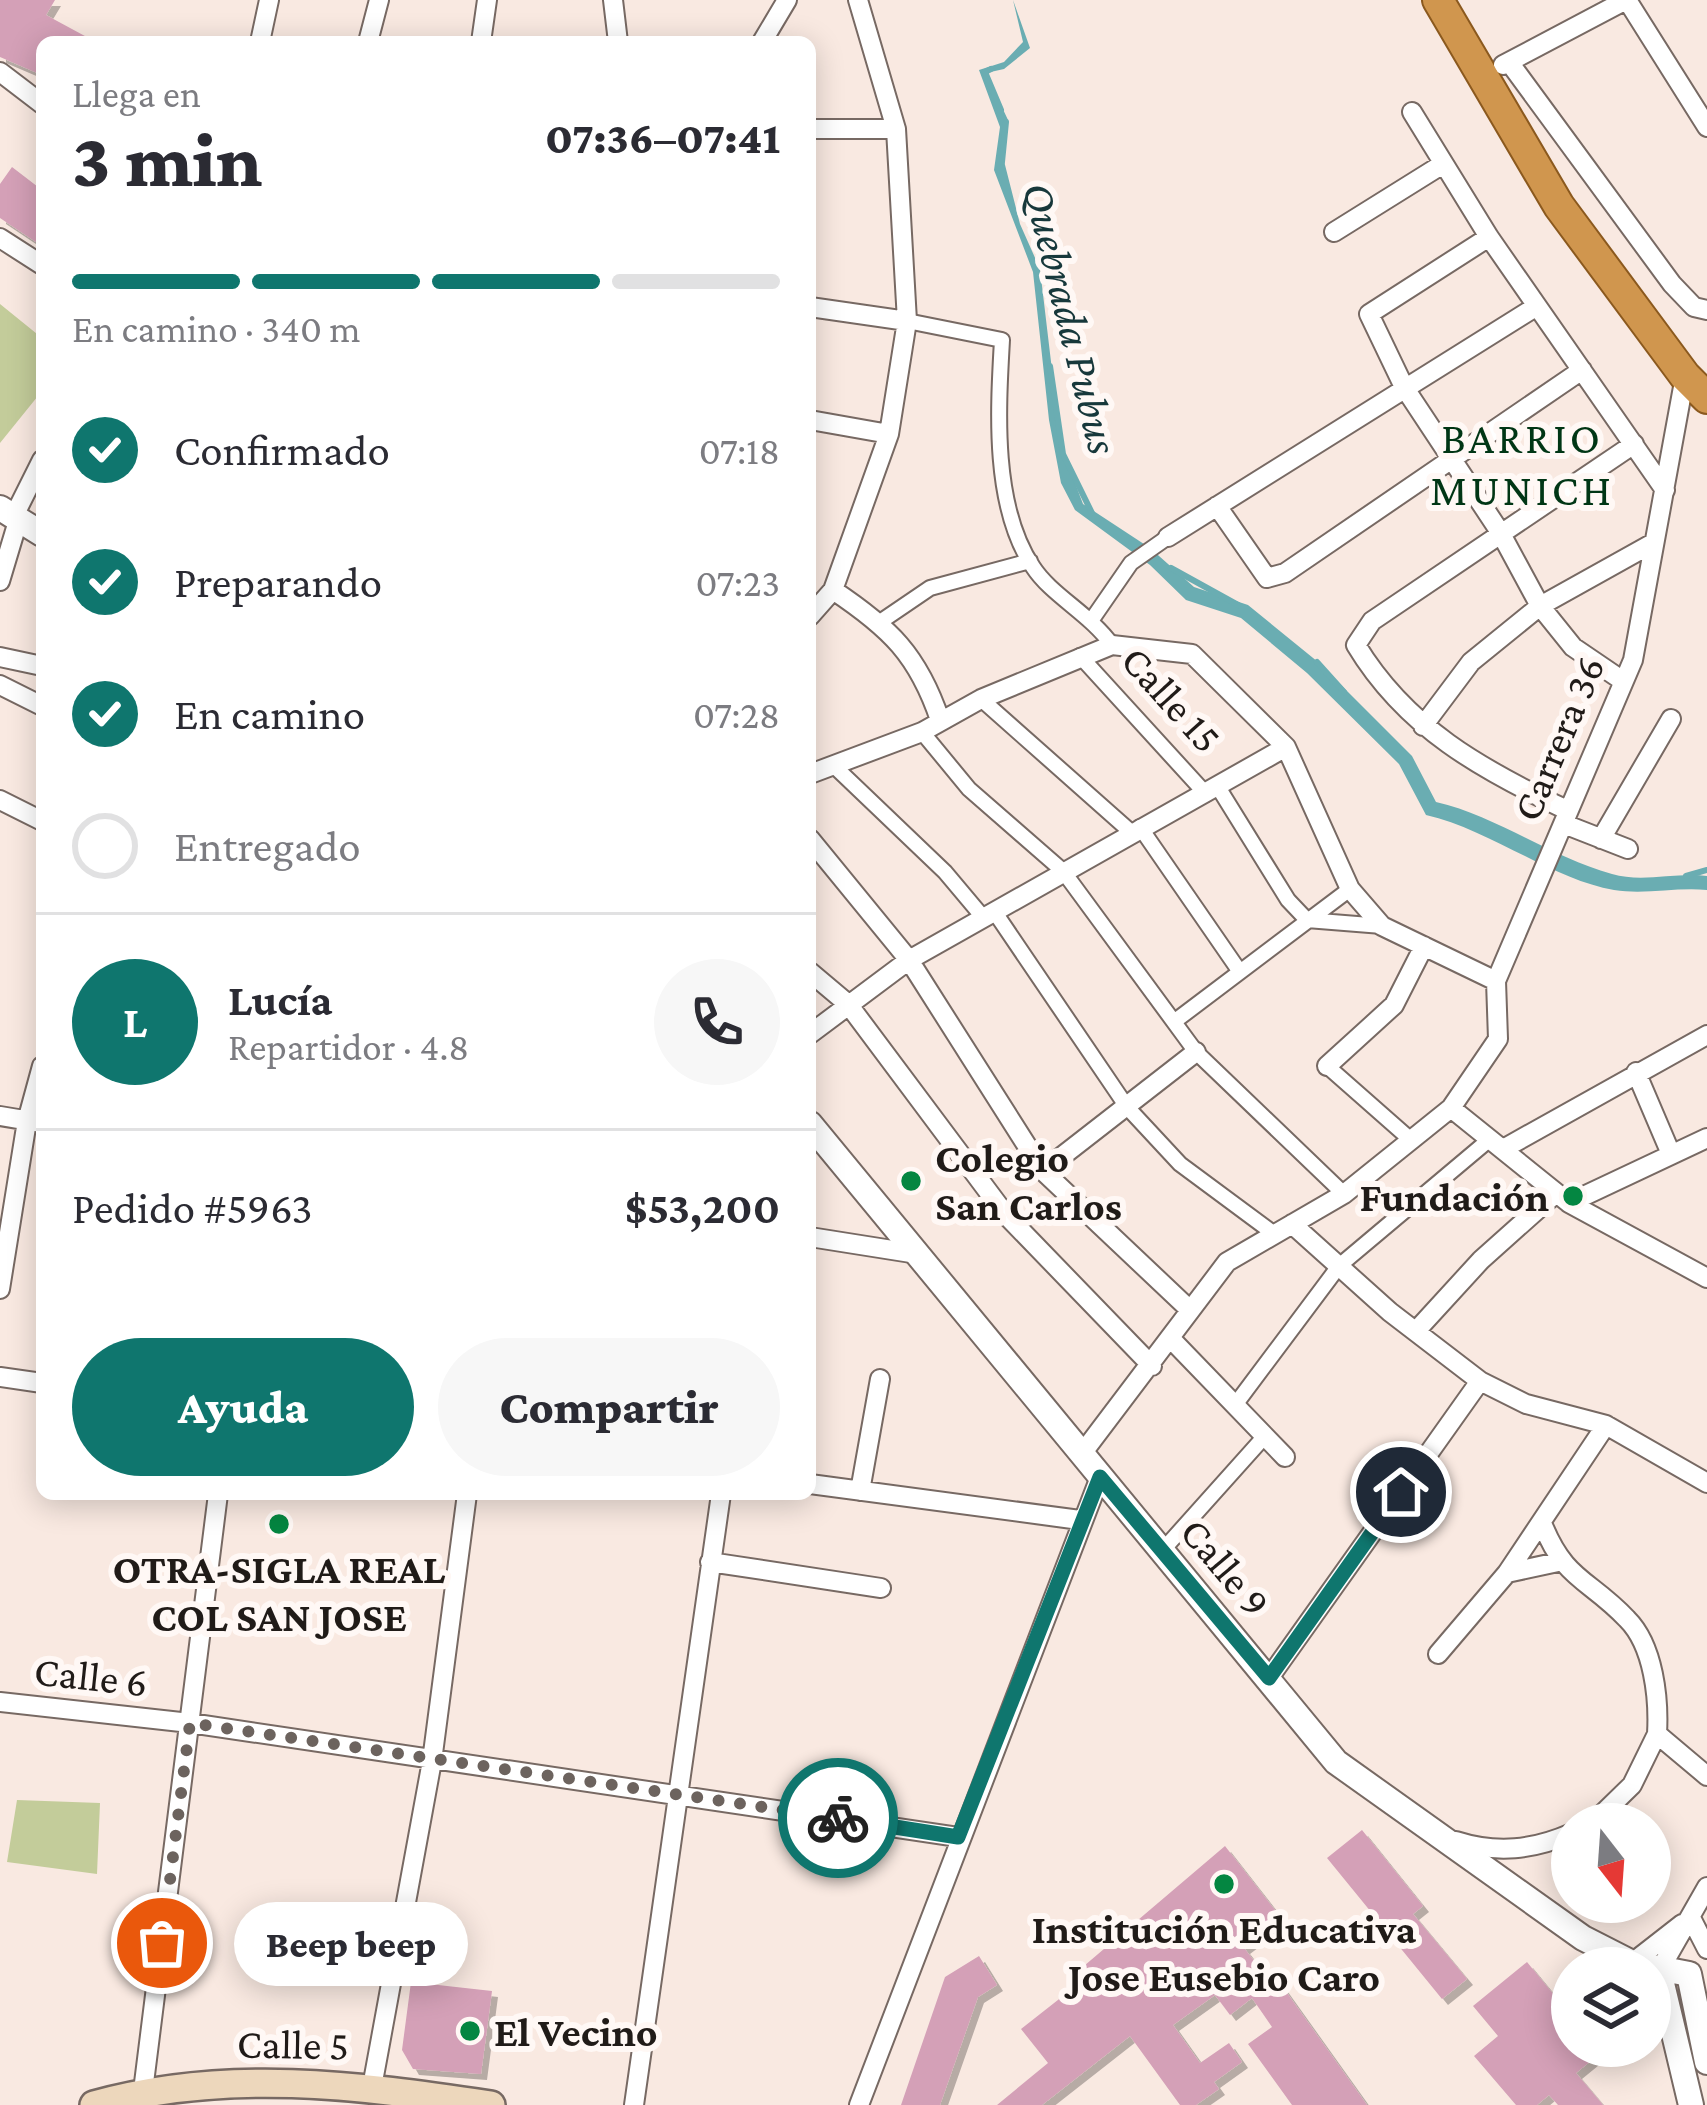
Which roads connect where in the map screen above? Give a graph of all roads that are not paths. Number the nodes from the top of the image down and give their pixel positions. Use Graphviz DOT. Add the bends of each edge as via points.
graph roads {
  1 [pos="268,0"];
  2 [pos="379,0"];
  3 [pos="487,0"];
  4 [pos="613,0"];
  5 [pos="787,0"];
  6 [pos="858,0"];
  7 [pos="1438,0"];
  8 [pos="1626,0"];
  9 [pos="261,36"];
  10 [pos="370,36"];
  11 [pos="482,36"];
  12 [pos="616,36"];
  13 [pos="766,36"];
  14 [pos="1496,70"];
  15 [pos="0,72"];
  16 [pos="36,99"];
  17 [pos="1412,112"];
  18 [pos="1707,127"];
  19 [pos="816,129"];
  20 [pos="896,129"];
  21 [pos="1443,164"];
  22 [pos="1334,232"];
  23 [pos="1489,237"];
  24 [pos="0,238"];
  25 [pos="36,261"];
  26 [pos="1537,306"];
  27 [pos="816,308"];
  28 [pos="1700,308"];
  29 [pos="907,321"];
  30 [pos="1582,370"];
  31 [pos="1404,387"];
  32 [pos="1696,387"];
  33 [pos="816,421"];
  34 [pos="889,434"];
  35 [pos="1634,443"];
  36 [pos="1450,455"];
  37 [pos="36,470"];
  38 [pos="1665,490"];
  39 [pos="1217,506"];
  40 [pos="10,516"];
  41 [pos="1500,532"];
  42 [pos="1160,543"];
  43 [pos="1653,543"];
  44 [pos="1030,561"];
  45 [pos="0,581"];
  46 [pos="833,590"];
  47 [pos="816,605"];
  48 [pos="1540,606"];
  49 [pos="1093,618"];
  50 [pos="880,622"];
  51 [pos="1112,645"];
  52 [pos="1080,656"];
  53 [pos="0,657"];
  54 [pos="36,665"];
  55 [pos="1623,681"];
  56 [pos="0,685"];
  57 [pos="981,699"];
  58 [pos="36,703"];
  59 [pos="1671,719"];
  60 [pos="940,720"];
  61 [pos="1423,726"];
  62 [pos="922,732"];
  63 [pos="1286,747"];
  64 [pos="833,765"];
  65 [pos="816,772"];
  66 [pos="1212,791"];
  67 [pos="0,800"];
  68 [pos="36,818"];
  69 [pos="1562,825"];
  70 [pos="1135,829"];
  71 [pos="1601,839"];
  72 [pos="816,846"];
  73 [pos="1628,849"];
  74 [pos="1063,871"];
  75 [pos="1349,889"];
  76 [pos="988,914"];
  77 [pos="1307,920"];
  78 [pos="1382,926"];
  79 [pos="1424,946"];
  80 [pos="909,960"];
  81 [pos="1238,969"];
  82 [pos="816,977"];
  83 [pos="1496,981"];
  84 [pos="848,1004"];
  85 [pos="1175,1022"];
  86 [pos="816,1029"];
  87 [pos="1707,1034"];
  88 [pos="1196,1052"];
  89 [pos="1327,1066"];
  90 [pos="1636,1072"];
  91 [pos="1127,1107"];
  92 [pos="1451,1108"];
  93 [pos="0,1115"];
  94 [pos="34,1122"];
  95 [pos="816,1132"];
  96 [pos="1707,1138"];
  97 [pos="1411,1140"];
  98 [pos="1496,1143"];
  99 [pos="1671,1154"];
  100 [pos="1043,1171"];
  101 [pos="1344,1194"];
  102 [pos="1562,1198"];
  103 [pos="1282,1228"];
  104 [pos="816,1238"];
  105 [pos="911,1253"];
  106 [pos="1339,1266"];
  107 [pos="1707,1278"];
  108 [pos="0,1289"];
  109 [pos="1190,1310"];
  110 [pos="1415,1331"];
  111 [pos="1172,1340"];
  112 [pos="1152,1366"];
  113 [pos="0,1377"];
  114 [pos="880,1379"];
  115 [pos="1480,1381"];
  116 [pos="36,1382"];
  117 [pos="1234,1405"];
  118 [pos="1606,1425"];
  119 [pos="1265,1436"];
  120 [pos="1081,1455"];
  121 [pos="1285,1457"];
  122 [pos="1100,1477"];
  123 [pos="1707,1483"];
  124 [pos="816,1485"];
  125 [pos="860,1491"];
  126 [pos="217,1500"];
  127 [pos="466,1500"];
  128 [pos="721,1500"];
  129 [pos="1080,1520"];
  130 [pos="1542,1523"];
  131 [pos="1162,1551"];
  132 [pos="710,1562"];
  133 [pos="1558,1562"];
  134 [pos="1507,1573"];
  135 [pos="881,1588"];
  136 [pos="1438,1654"];
  137 [pos="1269,1678"];
  138 [pos="0,1702"];
  139 [pos="190,1723"];
  140 [pos="1657,1735"];
  141 [pos="432,1761"];
  142 [pos="1707,1776"];
  143 [pos="678,1792"];
  144 [pos="1614,1803"];
  145 [pos="1429,1833"];
  146 [pos="958,1837"];
  147 [pos="1551,1842"];
  148 [pos="1707,1887"];
  149 [pos="1690,1918"];
  150 [pos="1600,1947"];
  151 [pos="1641,1947"];
  152 [pos="1707,1949"];
  153 [pos="1671,1950"];
  154 [pos="1698,1975"];
  155 [pos="1671,2032"];
  156 [pos="1704,2033"];
  157 [pos="1707,2062"];
  158 [pos="372,2087"];
  159 [pos="143,2091"];
  160 [pos="94,2105"];
  161 [pos="491,2105"];
  162 [pos="634,2105"];
  163 [pos="859,2105"];
  164 [pos="1690,2105"];
  1 -- 9 [label="street"];
  2 -- 10 [label="street"];
  3 -- 11 [label="street"];
  4 -- 12 [label="street"];
  5 -- 13 [label="street"];
  6 -- 20 [label="street"];
  7 -- 14 [label="highway"];
  8 -- 14 [label="street"];
  8 -- 18 [label="street"];
  14 -- 28 [label="street"];
  14 -- 32 [label="highway" via="1558,206"];
  15 -- 16 [label="street"];
  17 -- 21 [label="street"];
  19 -- 20 [label="street"];
  20 -- 29 [label="street"];
  21 -- 22 [label="street"];
  21 -- 23 [label="street"];
  23 -- 26 [label="street"];
  23 -- 31 [label="street" via="1369,314"];
  24 -- 25 [label="street"];
  26 -- 30 [label="street"];
  26 -- 31 [label="street"];
  27 -- 29 [label="street"];
  29 -- 34 [label="street"];
  29 -- 44 [label="street" via="1002,340 1000,479"];
  30 -- 35 [label="street"];
  30 -- 36 [label="street"];
  31 -- 36 [label="street"];
  31 -- 39 [label="street"];
  32 -- 38 [label="street, Carrera 36"];
  33 -- 34 [label="street"];
  34 -- 46 [label="street"];
  35 -- 38 [label="street"];
  35 -- 41 [label="street"];
  36 -- 39 [label="street" via="1267,578"];
  36 -- 41 [label="street"];
  37 -- 40 [label="street"];
  38 -- 43 [label="street, Carrera 36"];
  39 -- 42 [label="street"];
  40 -- 45 [label="street"];
  41 -- 48 [label="street"];
  41 -- 61 [label="street" via="1372,621 1356,645"];
  42 -- 49 [label="street" via="1131,563"];
  43 -- 48 [label="street"];
  43 -- 55 [label="street, Carrera 36"];
  44 -- 49 [label="street"];
  44 -- 50 [label="street" via="930,588"];
  46 -- 47 [label="street"];
  46 -- 50 [label="street"];
  48 -- 55 [label="street" via="1573,647"];
  48 -- 61 [label="street" via="1471,662"];
  49 -- 51 [label="street"];
  50 -- 60 [label="street" via="923,672"];
  51 -- 52 [label="street"];
  51 -- 63 [label="street" via="1192,654"];
  52 -- 57 [label="street"];
  52 -- 66 [label="street, Calle 15"];
  53 -- 54 [label="street"];
  55 -- 69 [label="street, Carrera 36"];
  56 -- 58 [label="street"];
  57 -- 60 [label="street"];
  57 -- 70 [label="street"];
  59 -- 71 [label="street"];
  60 -- 62 [label="street"];
  61 -- 69 [label="street"];
  62 -- 64 [label="street"];
  62 -- 74 [label="street" via="969,789"];
  63 -- 66 [label="street"];
  63 -- 75 [label="street"];
  64 -- 65 [label="street"];
  64 -- 76 [label="street"];
  66 -- 70 [label="street"];
  66 -- 77 [label="street, Calle 15"];
  67 -- 68 [label="street"];
  69 -- 71 [label="street"];
  69 -- 83 [label="street, Carrera 36"];
  70 -- 74 [label="street"];
  70 -- 81 [label="street"];
  71 -- 73 [label="street"];
  72 -- 80 [label="street"];
  74 -- 76 [label="street"];
  74 -- 85 [label="street"];
  75 -- 77 [label="street"];
  75 -- 78 [label="street"];
  76 -- 80 [label="street"];
  76 -- 91 [label="street"];
  77 -- 78 [label="street"];
  77 -- 81 [label="street"];
  78 -- 79 [label="street"];
  79 -- 83 [label="street"];
  79 -- 89 [label="street" via="1394,1005"];
  80 -- 84 [label="street"];
  80 -- 100 [label="street"];
  81 -- 85 [label="street"];
  82 -- 84 [label="street"];
  83 -- 92 [label="street, Carrera 36" via="1498,1039"];
  84 -- 86 [label="street"];
  84 -- 112 [label="street" via="1005,1214"];
  85 -- 88 [label="street"];
  87 -- 90 [label="street"];
  88 -- 91 [label="street"];
  88 -- 101 [label="street"];
  89 -- 97 [label="street"];
  90 -- 98 [label="street"];
  90 -- 99 [label="street"];
  91 -- 100 [label="street"];
  91 -- 103 [label="street" via="1180,1164"];
  92 -- 97 [label="street, Carrera 36"];
  92 -- 98 [label="street"];
  93 -- 94 [label="street"];
  94 -- 108 [label="street"];
  95 -- 105 [label="street, Calle 9"];
  96 -- 99 [label="street"];
  97 -- 101 [label="street, Carrera 36"];
  98 -- 102 [label="street"];
  98 -- 106 [label="street"];
  99 -- 102 [label="street"];
  100 -- 109 [label="street"];
  101 -- 103 [label="street, Carrera 36"];
  102 -- 107 [label="street"];
  102 -- 110 [label="street" via="1481,1260"];
  103 -- 106 [label="street"];
  103 -- 109 [label="street, Carrera 36" via="1227,1262"];
  104 -- 105 [label="street"];
  105 -- 120 [label="street, Calle 9"];
  106 -- 110 [label="street"];
  106 -- 117 [label="street"];
  109 -- 111 [label="street, Carrera 36"];
  110 -- 115 [label="street"];
  111 -- 112 [label="street, Carrera 36"];
  111 -- 117 [label="street"];
  112 -- 120 [label="street, Carrera 36"];
  113 -- 116 [label="street"];
  114 -- 125 [label="street"];
  115 -- 118 [label="street" via="1526,1404"];
  115 -- 137 [label="street"];
  117 -- 119 [label="street"];
  118 -- 123 [label="street"];
  118 -- 130 [label="street"];
  119 -- 121 [label="street"];
  119 -- 131 [label="street"];
  120 -- 122 [label="street, Calle 9"];
  122 -- 129 [label="street"];
  122 -- 131 [label="street, Calle 9"];
  124 -- 125 [label="street"];
  125 -- 129 [label="street"];
  126 -- 139 [label="street"];
  127 -- 141 [label="street"];
  128 -- 132 [label="street"];
  129 -- 146 [label="street"];
  130 -- 133 [label="street"];
  130 -- 134 [label="street"];
  131 -- 137 [label="street, Calle 9"];
  132 -- 135 [label="street"];
  132 -- 143 [label="street"];
  133 -- 134 [label="street"];
  133 -- 140 [label="street" via="1631,1622 1652,1672"];
  134 -- 136 [label="street"];
  137 -- 145 [label="street, Calle 9" via="1336,1762"];
  138 -- 139 [label="street, Calle 6"];
  139 -- 141 [label="street, Calle 6"];
  139 -- 159 [label="street"];
  140 -- 142 [label="street"];
  140 -- 144 [label="street"];
  141 -- 143 [label="street, Calle 6"];
  141 -- 158 [label="street"];
  143 -- 146 [label="street, Calle 6"];
  143 -- 162 [label="street"];
  145 -- 147 [label="street" via="1483,1850"];
  145 -- 150 [label="street, Calle 9"];
  146 -- 163 [label="street"];
  148 -- 149 [label="street"];
  149 -- 151 [label="street"];
  149 -- 152 [label="street"];
  149 -- 153 [label="street"];
  154 -- 156 [label="street, Calle 9"];
  155 -- 164 [label="street"];
  156 -- 157 [label="street, Calle 9"];
  158 -- 159 [label="main road, Calle 5" via="235,2083"];
  158 -- 161 [label="main road, Calle 5"];
  159 -- 160 [label="main road, Calle 5"];
}
